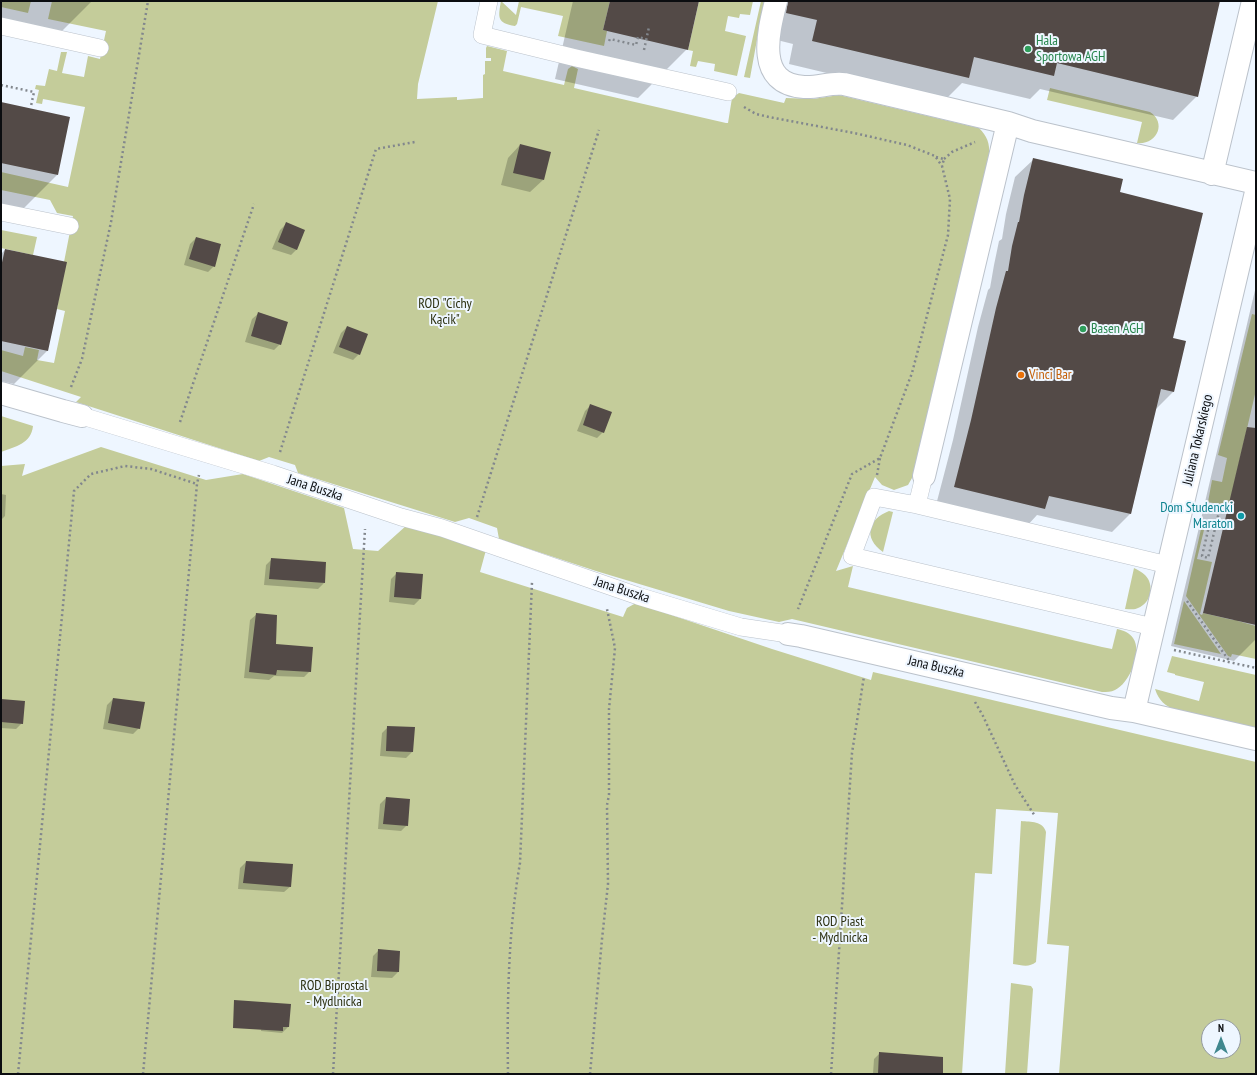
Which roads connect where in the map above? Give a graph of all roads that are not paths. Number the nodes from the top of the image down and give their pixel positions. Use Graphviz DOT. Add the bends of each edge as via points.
graph roads {
  1 [pos="489,1"];
  2 [pos="776,1"];
  3 [pos="1253,1"];
  4 [pos="1,26"];
  5 [pos="100,48"];
  6 [pos="728,92"];
  7 [pos="1008,123"];
  8 [pos="1212,174"];
  9 [pos="1256,183"];
  10 [pos="1256,192"];
  11 [pos="1,212"];
  12 [pos="70,226"];
  13 [pos="1,393"];
  14 [pos="82,416"];
  15 [pos="924,476"];
  16 [pos="917,506"];
  17 [pos="1168,565"];
  18 [pos="1153,627"];
  19 [pos="788,634"];
  20 [pos="1134,711"];
  21 [pos="1256,739"];
  1 -- 6 [label="lane" via="482,35"];
  2 -- 7 [label="street" via="768,39 769,57 776,75 786,83 818,87 839,83"];
  3 -- 8 [label="street"];
  4 -- 5 [label="lane"];
  7 -- 8 [label="street"];
  7 -- 15 [label="street"];
  8 -- 9 [label="street"];
  10 -- 17 [label="street, Juliana Tokarskiego"];
  11 -- 12 [label="lane"];
  13 -- 14 [label="street, Jana Buszka"];
  14 -- 19 [label="lane, Jana Buszka" via="442,528 607,585 740,627"];
  15 -- 16 [label="lane"];
  16 -- 17 [label="lane"];
  16 -- 18 [label="lane" via="874,497 852,556"];
  17 -- 18 [label="street, Juliana Tokarskiego"];
  18 -- 20 [label="street, Juliana Tokarskiego"];
  19 -- 20 [label="street, Jana Buszka" via="1111,708"];
  20 -- 21 [label="street, Jana Buszka"];
}
